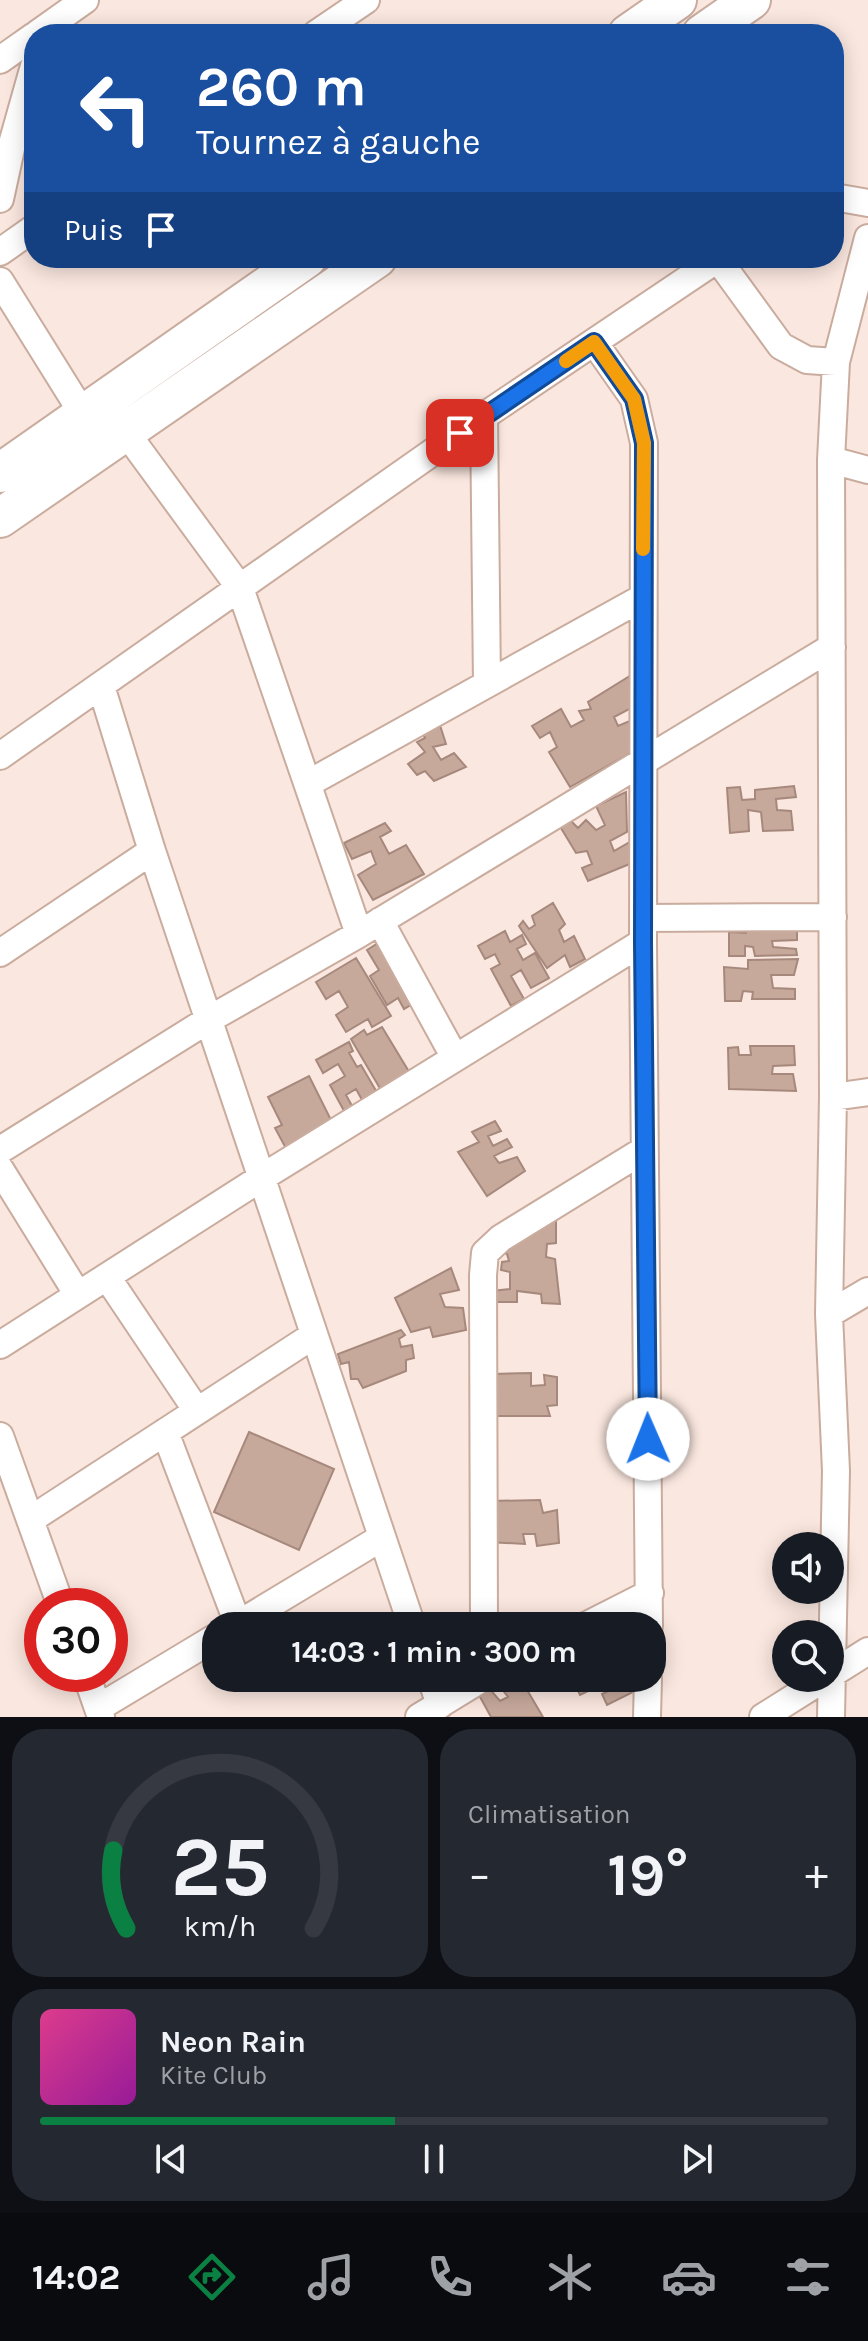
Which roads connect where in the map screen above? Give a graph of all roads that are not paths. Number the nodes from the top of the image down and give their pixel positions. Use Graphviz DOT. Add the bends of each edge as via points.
graph roads {
  1 [pos="85,0"];
  2 [pos="366,0"];
  3 [pos="677,0"];
  4 [pos="751,0"];
  5 [pos="52,24"];
  6 [pos="331,24"];
  7 [pos="642,24"];
  8 [pos="716,24"];
  9 [pos="24,44"];
  10 [pos="0,60"];
  11 [pos="24,101"];
  12 [pos="0,199"];
  13 [pos="844,199"];
  14 [pos="868,203"];
  15 [pos="24,235"];
  16 [pos="868,238"];
  17 [pos="0,252"];
  18 [pos="293,268"];
  19 [pos="362,268"];
  20 [pos="703,268"];
  21 [pos="725,268"];
  22 [pos="0,281"];
  23 [pos="594,342"];
  24 [pos="836,362"];
  25 [pos="83,414"];
  26 [pos="484,416"];
  27 [pos="125,431"];
  28 [pos="831,460"];
  29 [pos="868,470"];
  30 [pos="0,473"];
  31 [pos="0,518"];
  32 [pos="240,588"];
  33 [pos="642,598"];
  34 [pos="832,647"];
  35 [pos="487,684"];
  36 [pos="101,686"];
  37 [pos="0,756"];
  38 [pos="644,759"];
  39 [pos="309,783"];
  40 [pos="152,851"];
  41 [pos="833,917"];
  42 [pos="370,927"];
  43 [pos="643,930"];
  44 [pos="0,953"];
  45 [pos="208,1020"];
  46 [pos="455,1058"];
  47 [pos="868,1092"];
  48 [pos="833,1097"];
  49 [pos="0,1150"];
  50 [pos="644,1150"];
  51 [pos="0,1169"];
  52 [pos="261,1178"];
  53 [pos="107,1277"];
  54 [pos="868,1291"];
  55 [pos="78,1295"];
  56 [pos="829,1314"];
  57 [pos="314,1335"];
  58 [pos="0,1345"];
  59 [pos="197,1411"];
  60 [pos="165,1432"];
  61 [pos="0,1436"];
  62 [pos="30,1520"];
  63 [pos="381,1538"];
  64 [pos="55,1588"];
  65 [pos="650,1593"];
  66 [pos="224,1612"];
  67 [pos="258,1612"];
  68 [pos="407,1612"];
  69 [pos="484,1612"];
  70 [pos="613,1612"];
  71 [pos="649,1612"];
  72 [pos="832,1620"];
  73 [pos="202,1647"];
  74 [pos="868,1651"];
  75 [pos="844,1666"];
  76 [pos="92,1692"];
  77 [pos="461,1692"];
  78 [pos="648,1692"];
  79 [pos="803,1692"];
  80 [pos="831,1692"];
  81 [pos="430,1711"];
  82 [pos="100,1713"];
  83 [pos="833,1716"];
  84 [pos="647,1717"];
  85 [pos="763,1717"];
  1 -- 5 [label="street"];
  2 -- 6 [label="street"];
  3 -- 7 [label="street"];
  4 -- 8 [label="street"];
  9 -- 10 [label="street"];
  11 -- 12 [label="street"];
  13 -- 14 [label="street"];
  15 -- 17 [label="street"];
  16 -- 24 [label="street"];
  18 -- 25 [label="street"];
  19 -- 27 [label="street"];
  20 -- 23 [label="street"];
  21 -- 24 [label="street" via="781,346 807,360"];
  22 -- 25 [label="street"];
  23 -- 26 [label="street"];
  23 -- 33 [label="street" via="634,399 644,443"];
  24 -- 28 [label="street"];
  25 -- 30 [label="street"];
  26 -- 32 [label="street"];
  26 -- 35 [label="street"];
  27 -- 31 [label="street"];
  27 -- 32 [label="street"];
  28 -- 29 [label="street"];
  28 -- 34 [label="street"];
  32 -- 36 [label="street"];
  32 -- 39 [label="street"];
  33 -- 35 [label="street"];
  33 -- 38 [label="street"];
  34 -- 38 [label="street"];
  34 -- 41 [label="street"];
  35 -- 39 [label="street"];
  36 -- 37 [label="street"];
  36 -- 40 [label="street"];
  38 -- 42 [label="street"];
  38 -- 43 [label="street"];
  39 -- 42 [label="street"];
  40 -- 44 [label="street"];
  40 -- 45 [label="street"];
  41 -- 43 [label="street"];
  41 -- 48 [label="street"];
  42 -- 45 [label="street"];
  42 -- 46 [label="street"];
  43 -- 46 [label="street"];
  43 -- 50 [label="street"];
  45 -- 49 [label="street"];
  45 -- 52 [label="street"];
  46 -- 52 [label="street"];
  47 -- 48 [label="street"];
  48 -- 56 [label="street"];
  50 -- 65 [label="street"];
  50 -- 69 [label="street" via="485,1253"];
  51 -- 55 [label="street"];
  52 -- 53 [label="street"];
  52 -- 57 [label="street"];
  53 -- 55 [label="street"];
  53 -- 59 [label="street"];
  54 -- 56 [label="street"];
  55 -- 58 [label="street"];
  56 -- 72 [label="street" via="836,1471"];
  57 -- 59 [label="street"];
  57 -- 63 [label="street"];
  59 -- 60 [label="street"];
  60 -- 62 [label="street"];
  60 -- 66 [label="street"];
  61 -- 62 [label="street"];
  62 -- 64 [label="street"];
  63 -- 67 [label="street"];
  63 -- 68 [label="street"];
  65 -- 70 [label="street"];
  65 -- 71 [label="street"];
  73 -- 82 [label="street"];
  74 -- 75 [label="street"];
  76 -- 82 [label="street"];
  77 -- 81 [label="street"];
  78 -- 84 [label="street"];
  79 -- 85 [label="street"];
  80 -- 83 [label="street"];
}
